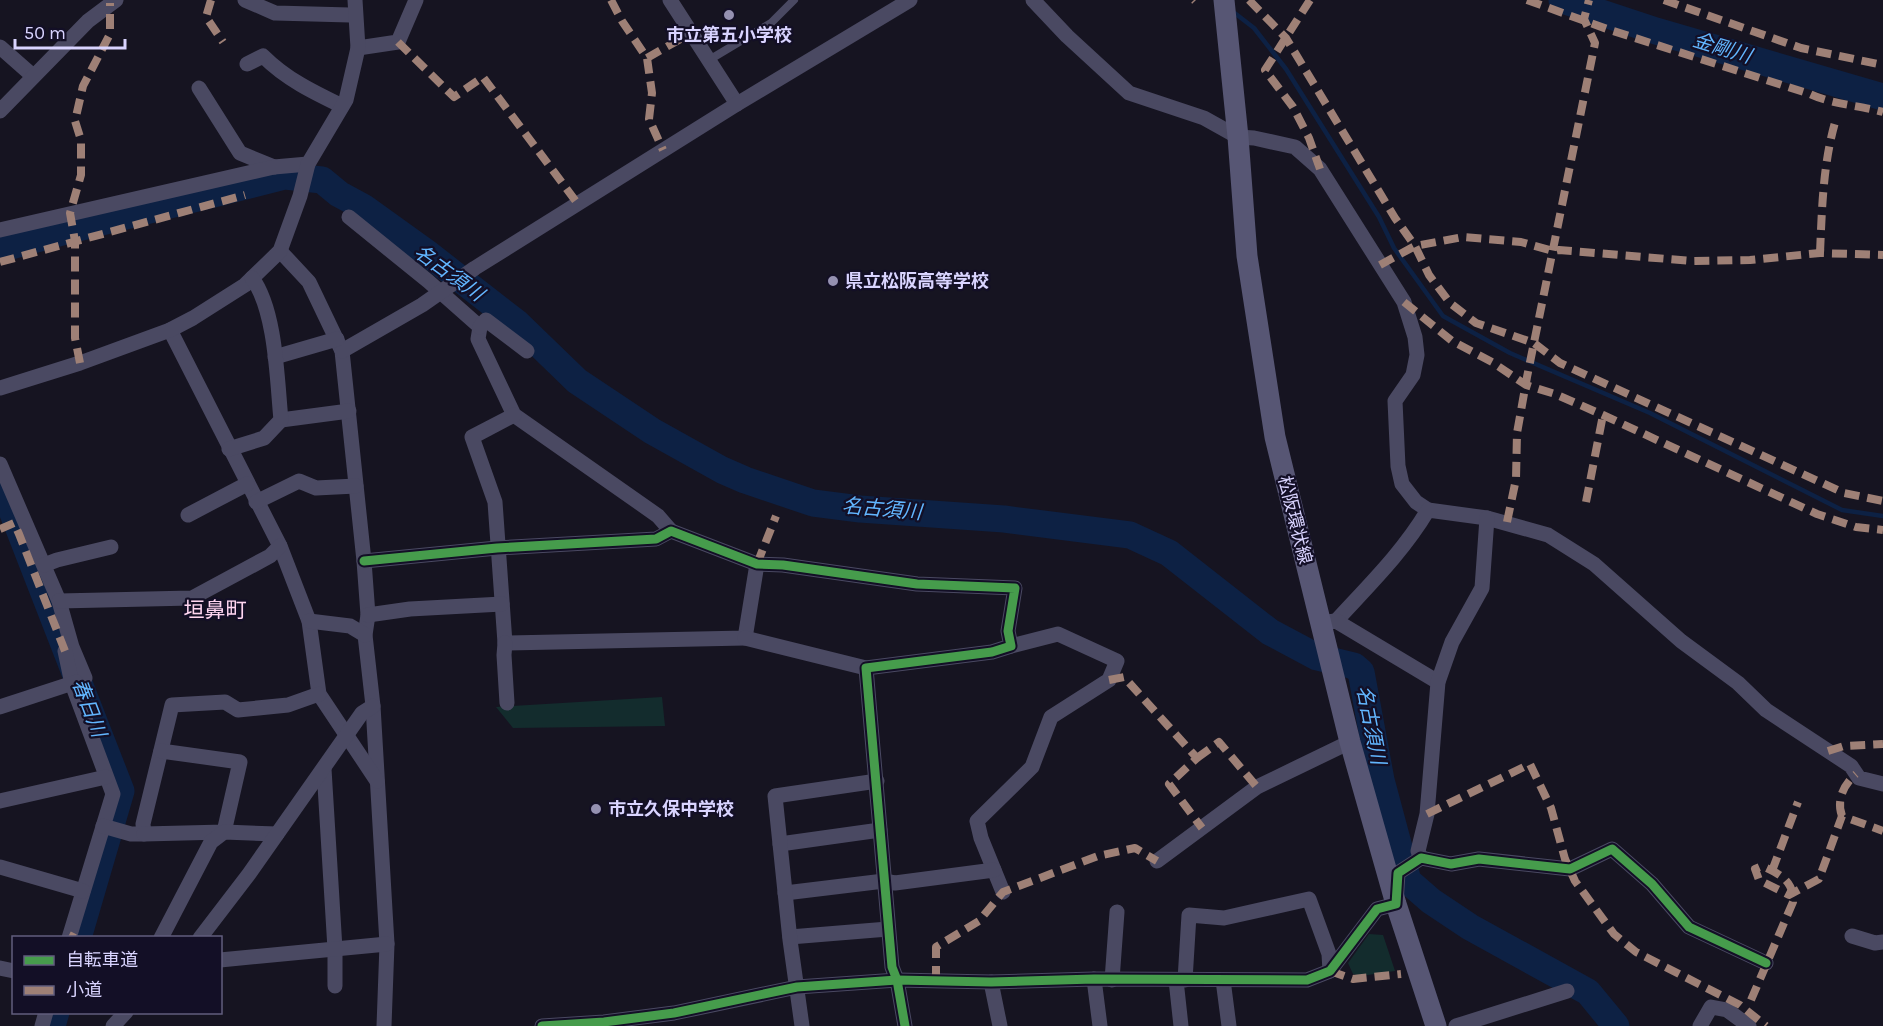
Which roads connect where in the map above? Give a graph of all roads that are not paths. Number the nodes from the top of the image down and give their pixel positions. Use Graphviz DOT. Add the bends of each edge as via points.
graph roads {
  1 [pos="245,0"];
  2 [pos="416,0"];
  3 [pos="670,0"];
  4 [pos="794,0"];
  5 [pos="910,0"];
  6 [pos="1033,0"];
  7 [pos="1224,0"];
  8 [pos="111,1"];
  9 [pos="353,7"];
  10 [pos="0,47"];
  11 [pos="358,48"];
  12 [pos="709,60"];
  13 [pos="246,64"];
  14 [pos="33,76"];
  15 [pos="199,88"];
  16 [pos="737,104"];
  17 [pos="342,106"];
  18 [pos="0,111"];
  19 [pos="1238,137"];
  20 [pos="308,164"];
  21 [pos="274,167"];
  22 [pos="349,217"];
  23 [pos="0,230"];
  24 [pos="280,251"];
  25 [pos="252,278"];
  26 [pos="440,293"];
  27 [pos="480,327"];
  28 [pos="170,330"];
  29 [pos="339,345"];
  30 [pos="527,351"];
  31 [pos="275,357"];
  32 [pos="0,388"];
  33 [pos="349,411"];
  34 [pos="514,415"];
  35 [pos="281,420"];
  36 [pos="229,449"];
  37 [pos="0,465"];
  38 [pos="247,484"];
  39 [pos="357,486"];
  40 [pos="256,502"];
  41 [pos="1428,510"];
  42 [pos="188,515"];
  43 [pos="1487,518"];
  44 [pos="671,531"];
  45 [pos="280,546"];
  46 [pos="111,548"];
  47 [pos="497,548"];
  48 [pos="364,561"];
  49 [pos="757,564"];
  50 [pos="44,566"];
  51 [pos="59,602"];
  52 [pos="502,604"];
  53 [pos="368,615"];
  54 [pos="309,621"];
  55 [pos="1327,626"];
  56 [pos="365,635"];
  57 [pos="746,638"];
  58 [pos="505,644"];
  59 [pos="1011,646"];
  60 [pos="65,651"];
  61 [pos="866,668"];
  62 [pos="76,682"];
  63 [pos="1438,682"];
  64 [pos="319,694"];
  65 [pos="507,703"];
  66 [pos="374,706"];
  67 [pos="0,707"];
  68 [pos="346,737"];
  69 [pos="1350,742"];
  70 [pos="161,751"];
  71 [pos="324,769"];
  72 [pos="106,777"];
  73 [pos="877,781"];
  74 [pos="378,783"];
  75 [pos="1883,784"];
  76 [pos="0,801"];
  77 [pos="103,826"];
  78 [pos="880,830"];
  79 [pos="224,832"];
  80 [pos="144,834"];
  81 [pos="277,834"];
  82 [pos="780,844"];
  83 [pos="1420,858"];
  84 [pos="1157,861"];
  85 [pos="0,867"];
  86 [pos="994,870"];
  87 [pos="884,881"];
  88 [pos="83,891"];
  89 [pos="1003,892"];
  90 [pos="785,893"];
  91 [pos="1396,904"];
  92 [pos="1117,912"];
  93 [pos="888,928"];
  94 [pos="70,936"];
  95 [pos="162,936"];
  96 [pos="201,936"];
  97 [pos="790,936"];
  98 [pos="1852,936"];
  99 [pos="1883,942"];
  100 [pos="387,945"];
  101 [pos="335,949"];
  102 [pos="222,960"];
  103 [pos="1766,963"];
  104 [pos="1330,971"];
  105 [pos="1094,979"];
  106 [pos="897,980"];
  107 [pos="1112,980"];
  108 [pos="1180,980"];
  109 [pos="1223,980"];
  110 [pos="991,982"];
  111 [pos="335,986"];
  112 [pos="797,987"];
  113 [pos="1567,992"];
  114 [pos="124,1014"];
  115 [pos="675,1020"];
  116 [pos="562,1025"];
  117 [pos="113,1026"];
  118 [pos="384,1026"];
  119 [pos="542,1026"];
  120 [pos="802,1026"];
  121 [pos="905,1026"];
  122 [pos="1000,1026"];
  123 [pos="1100,1026"];
  124 [pos="1181,1026"];
  125 [pos="1229,1026"];
  126 [pos="1436,1026"];
  127 [pos="1455,1026"];
  128 [pos="1700,1026"];
  129 [pos="1749,1026"];
  1 -- 9 [label="street" via="274,13"];
  2 -- 11 [label="street" via="398,42"];
  3 -- 12 [label="street"];
  4 -- 12 [label="lane" via="771,23"];
  5 -- 16 [label="street"];
  6 -- 19 [label="street" via="1129,93 1204,118"];
  7 -- 19 [label="main road, 松阪環状線"];
  8 -- 14 [label="street"];
  9 -- 11 [label="street"];
  10 -- 14 [label="street"];
  11 -- 17 [label="street"];
  12 -- 16 [label="street"];
  13 -- 17 [label="street" via="263,56 299,86"];
  14 -- 18 [label="street"];
  15 -- 21 [label="street" via="240,153"];
  16 -- 26 [label="street"];
  17 -- 20 [label="street"];
  19 -- 41 [label="street" via="1295,147 1320,169 1404,302 1417,355 1413,375 1395,401 1398,466 1402,484"];
  19 -- 55 [label="main road, 松阪環状線" via="1247,256 1275,437"];
  20 -- 21 [label="street"];
  20 -- 24 [label="street"];
  21 -- 23 [label="street"];
  22 -- 26 [label="street"];
  24 -- 25 [label="street"];
  24 -- 29 [label="street" via="309,282"];
  25 -- 28 [label="street"];
  25 -- 31 [label="street" via="259,287"];
  26 -- 27 [label="street"];
  26 -- 29 [label="street"];
  27 -- 30 [label="street" via="486,320"];
  27 -- 34 [label="street" via="478,339"];
  28 -- 32 [label="street"];
  28 -- 36 [label="street"];
  29 -- 31 [label="street"];
  29 -- 33 [label="street"];
  31 -- 35 [label="street"];
  33 -- 35 [label="street"];
  33 -- 39 [label="street"];
  34 -- 44 [label="street" via="658,516"];
  34 -- 47 [label="street" via="472,437 495,502"];
  35 -- 36 [label="street" via="264,438"];
  36 -- 38 [label="street"];
  37 -- 50 [label="street"];
  38 -- 40 [label="street"];
  38 -- 42 [label="street"];
  39 -- 40 [label="street" via="316,488 299,481"];
  39 -- 48 [label="street"];
  40 -- 45 [label="street"];
  41 -- 43 [label="street"];
  41 -- 55 [label="street" via="1394,559"];
  43 -- 63 [label="street" via="1482,588 1452,642"];
  43 -- 75 [label="street" via="1548,535 1594,564 1681,641 1738,682 1766,710 1851,766 1859,778"];
  44 -- 47 [label="street" via="656,539"];
  44 -- 49 [label="street"];
  45 -- 51 [label="street" via="270,556 192,598"];
  45 -- 54 [label="street"];
  46 -- 50 [label="street"];
  47 -- 48 [label="street"];
  47 -- 52 [label="street"];
  48 -- 53 [label="street"];
  49 -- 57 [label="street"];
  49 -- 59 [label="street" via="917,584 1015,588 1008,631"];
  50 -- 51 [label="street"];
  51 -- 62 [label="street" via="85,678"];
  52 -- 53 [label="street"];
  52 -- 58 [label="street"];
  53 -- 56 [label="street"];
  54 -- 56 [label="street" via="350,626"];
  54 -- 64 [label="street"];
  55 -- 63 [label="street"];
  55 -- 69 [label="main road, 松阪環状線"];
  56 -- 66 [label="street"];
  57 -- 58 [label="street"];
  57 -- 61 [label="street"];
  58 -- 65 [label="street"];
  59 -- 61 [label="street" via="992,652"];
  59 -- 86 [label="street" via="1058,634 1117,660 1109,680 1051,717 1032,767 976,821"];
  60 -- 62 [label="street"];
  61 -- 73 [label="street"];
  62 -- 67 [label="street"];
  62 -- 72 [label="street"];
  63 -- 83 [label="street"];
  64 -- 68 [label="street"];
  64 -- 70 [label="street" via="288,705 238,711 225,702 172,705"];
  66 -- 68 [label="street" via="362,712"];
  66 -- 74 [label="street"];
  68 -- 71 [label="street"];
  68 -- 74 [label="street"];
  69 -- 84 [label="street" via="1257,787"];
  69 -- 91 [label="main road, 松阪環状線"];
  70 -- 79 [label="street" via="240,762"];
  70 -- 80 [label="street"];
  71 -- 81 [label="street"];
  71 -- 101 [label="street"];
  72 -- 76 [label="street"];
  72 -- 77 [label="street" via="112,794"];
  73 -- 78 [label="street"];
  73 -- 82 [label="street" via="775,796"];
  74 -- 100 [label="street"];
  77 -- 80 [label="street"];
  77 -- 88 [label="street"];
  78 -- 82 [label="street"];
  78 -- 87 [label="street"];
  79 -- 80 [label="street"];
  79 -- 81 [label="street"];
  79 -- 95 [label="street" via="211,842"];
  81 -- 96 [label="street"];
  82 -- 90 [label="street"];
  83 -- 91 [label="street" via="1398,873"];
  83 -- 103 [label="street" via="1451,864 1479,859 1570,869 1612,849 1652,884 1689,927"];
  85 -- 88 [label="street"];
  86 -- 87 [label="street" via="895,884"];
  86 -- 89 [label="street"];
  87 -- 90 [label="street"];
  87 -- 93 [label="street"];
  88 -- 94 [label="street"];
  90 -- 97 [label="street"];
  91 -- 104 [label="street" via="1377,909"];
  91 -- 126 [label="main road, 松阪環状線"];
  92 -- 107 [label="street"];
  93 -- 97 [label="street"];
  93 -- 106 [label="street"];
  97 -- 112 [label="street"];
  98 -- 99 [label="street"];
  100 -- 101 [label="street"];
  100 -- 118 [label="street"];
  101 -- 102 [label="street"];
  101 -- 111 [label="street"];
  104 -- 108 [label="street" via="1329,954 1310,898 1224,918 1189,915"];
  104 -- 109 [label="street" via="1307,980"];
  105 -- 107 [label="street"];
  105 -- 110 [label="street"];
  105 -- 123 [label="street"];
  106 -- 110 [label="street"];
  106 -- 112 [label="street"];
  106 -- 121 [label="street"];
  107 -- 108 [label="street"];
  108 -- 109 [label="street"];
  108 -- 124 [label="street"];
  109 -- 125 [label="street"];
  110 -- 122 [label="street"];
  112 -- 115 [label="street"];
  112 -- 120 [label="street"];
  113 -- 127 [label="street"];
  114 -- 117 [label="street"];
  115 -- 116 [label="street"];
  116 -- 119 [label="street"];
  128 -- 129 [label="street" via="1711,1007 1727,1010"];
}
